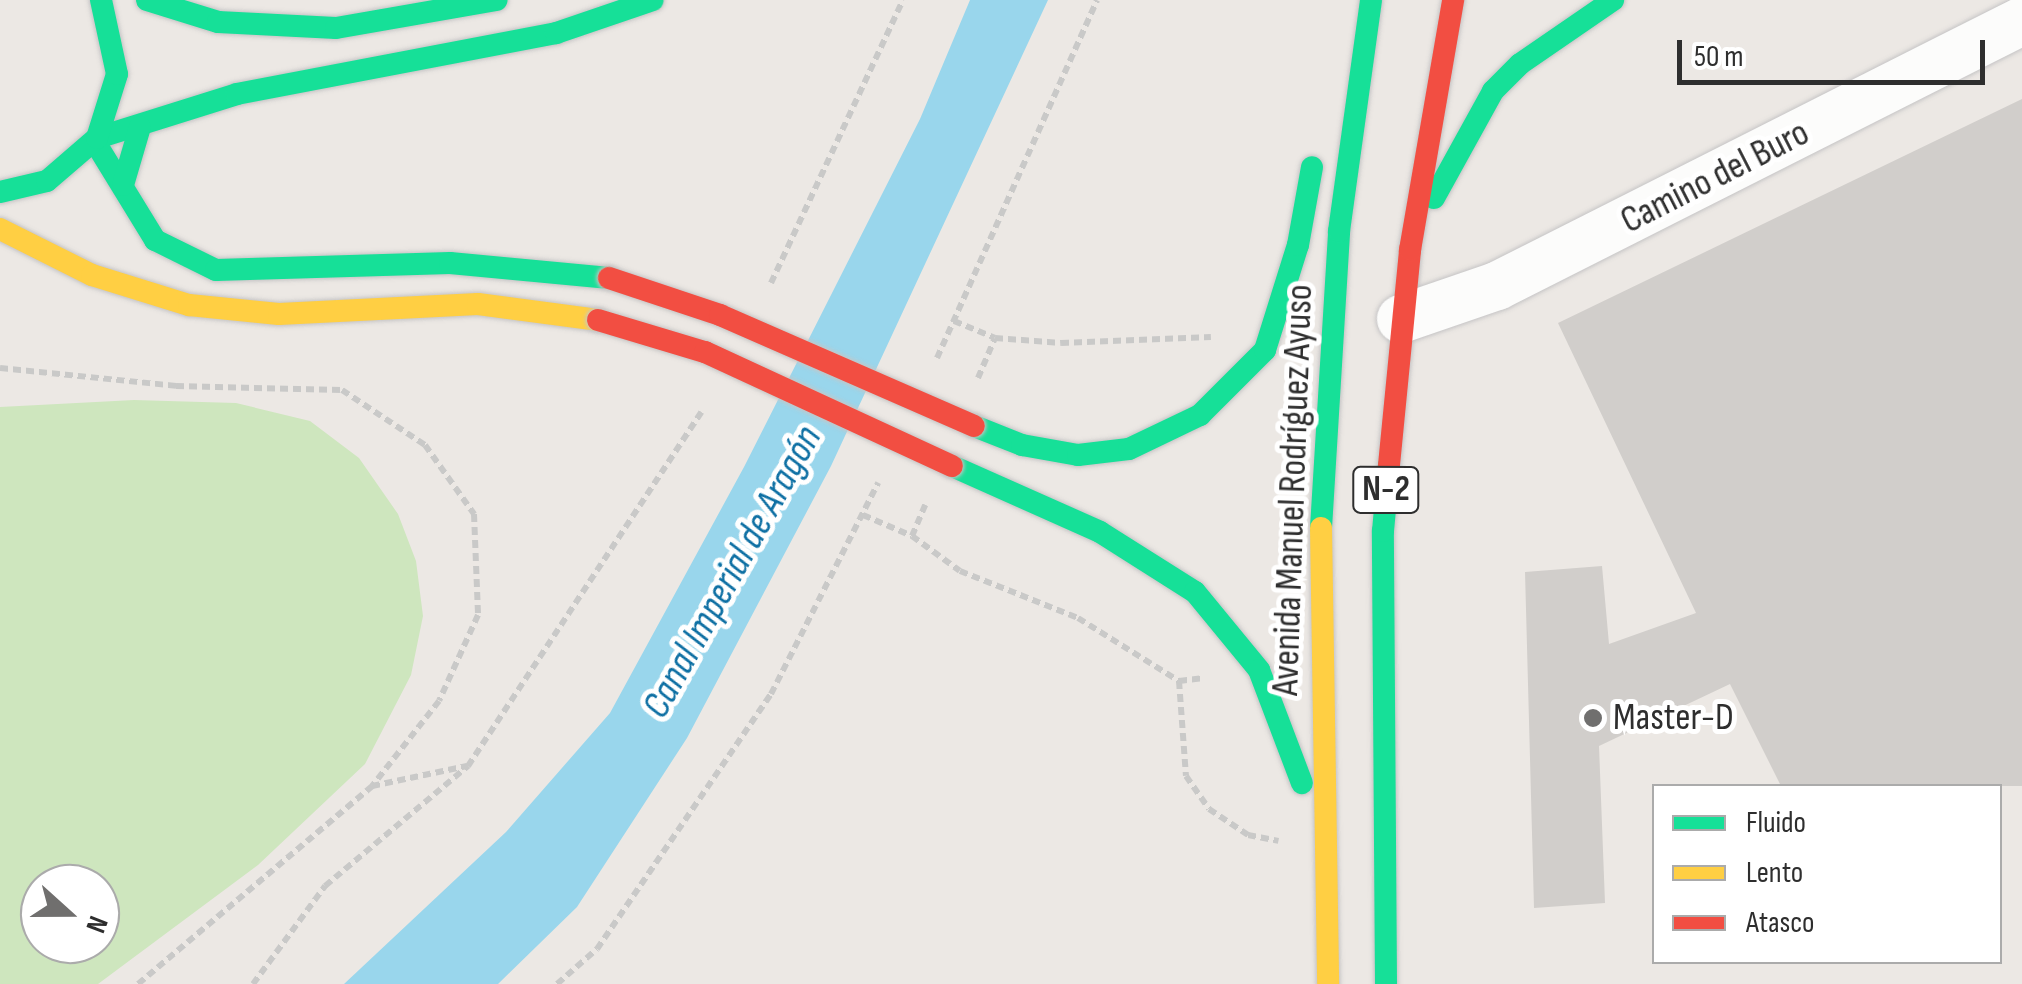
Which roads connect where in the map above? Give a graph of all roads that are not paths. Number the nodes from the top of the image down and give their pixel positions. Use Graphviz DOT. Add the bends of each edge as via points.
graph roads {
  1 [pos="101,0"];
  2 [pos="147,0"];
  3 [pos="497,0"];
  4 [pos="653,0"];
  5 [pos="1359,0"];
  6 [pos="1371,0"];
  7 [pos="1454,0"];
  8 [pos="1613,0"];
  9 [pos="2022,21"];
  10 [pos="1336,71"];
  11 [pos="140,128"];
  12 [pos="96,140"];
  13 [pos="1316,148"];
  14 [pos="123,185"];
  15 [pos="0,192"];
  16 [pos="0,229"];
  17 [pos="1410,250"];
  18 [pos="1402,319"];
  19 [pos="1322,850"];
  20 [pos="1328,984"];
  21 [pos="1386,984"];
  1 -- 12 [label="main road" via="117,74"];
  2 -- 3 [label="main road" via="218,22 336,28"];
  4 -- 11 [label="main road" via="556,33 270,86"];
  5 -- 10 [label="main road"];
  6 -- 19 [label="main road, Avenida Manuel Rodríguez Ayuso / N-2" via="1339,231 1320,472"];
  7 -- 17 [label="main road, N-2"];
  8 -- 17 [label="main road" via="1520,64 1493,91"];
  9 -- 18 [label="street, Camino del Buro" via="1498,286"];
  11 -- 12 [label="main road"];
  11 -- 14 [label="main road"];
  12 -- 14 [label="main road"];
  12 -- 15 [label="main road" via="47,181"];
  13 -- 14 [label="main road, bridge" via="1298,245 1266,350 1200,415 1130,449 1078,455 1022,445 720,314 609,278 450,263 216,270 155,240"];
  16 -- 19 [label="main road, bridge" via="92,276 189,305 279,314 478,304 598,320 705,352 952,466 1152,561 1230,626 1283,718"];
  17 -- 18 [label="main road, N-2"];
  18 -- 21 [label="main road, N-2" via="1383,531"];
  19 -- 20 [label="main road, Avenida Manuel Rodríguez Ayuso / N-2"];
}
